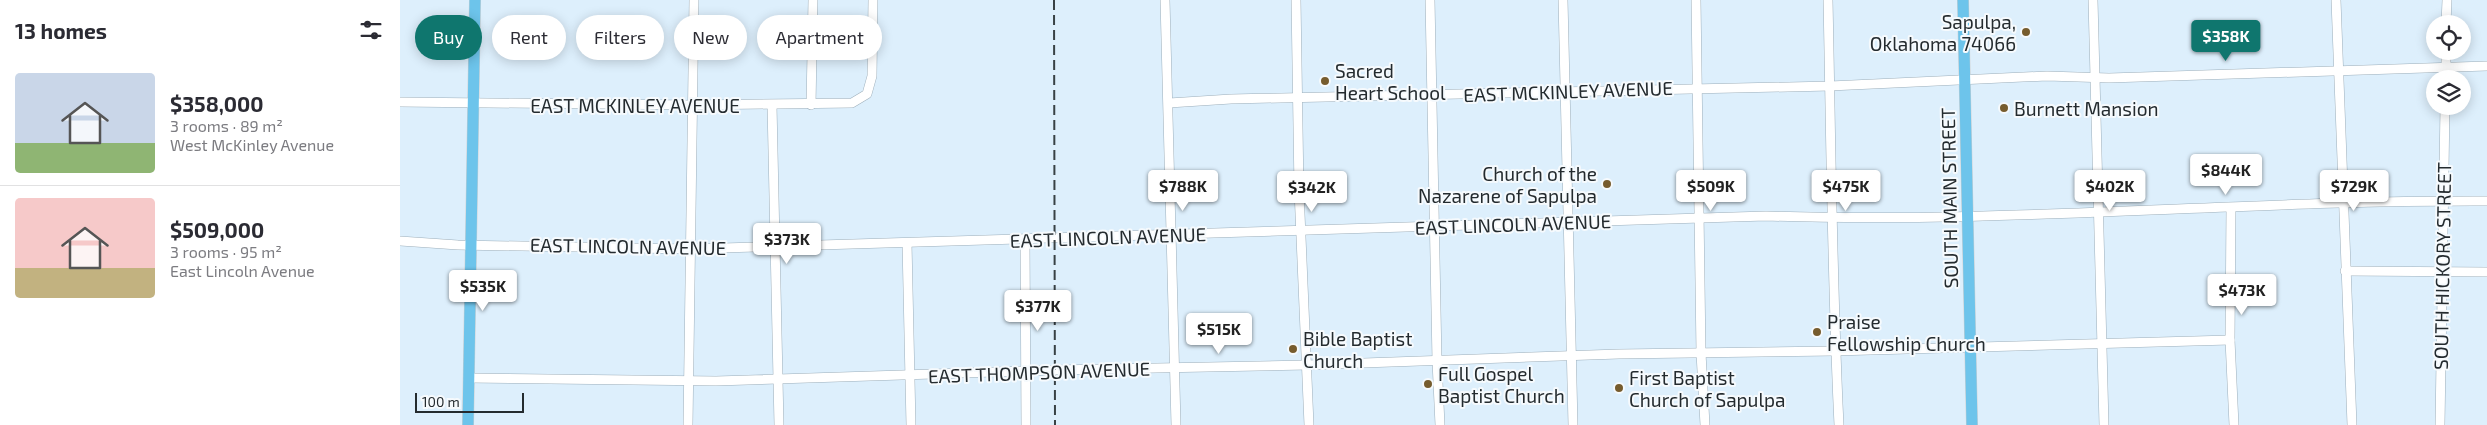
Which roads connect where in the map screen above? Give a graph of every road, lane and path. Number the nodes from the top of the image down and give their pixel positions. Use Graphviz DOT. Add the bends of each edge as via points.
graph roads {
  1 [pos="475,0"];
  2 [pos="694,0"];
  3 [pos="813,0"];
  4 [pos="873,0"];
  5 [pos="1165,0"];
  6 [pos="1296,0"];
  7 [pos="1430,0"];
  8 [pos="1563,0"];
  9 [pos="1696,0"];
  10 [pos="1828,0"];
  11 [pos="1963,0"];
  12 [pos="2093,0"];
  13 [pos="2336,0"];
  14 [pos="2447,0"];
  15 [pos="2446,15"];
  16 [pos="2446,60"];
  17 [pos="2487,66"];
  18 [pos="2446,68"];
  19 [pos="2339,70"];
  20 [pos="2096,76"];
  21 [pos="1966,78"];
  22 [pos="1830,86"];
  23 [pos="1697,88"];
  24 [pos="1566,92"];
  25 [pos="1432,95"];
  26 [pos="1297,98"];
  27 [pos="400,102"];
  28 [pos="1169,103"];
  29 [pos="474,104"];
  30 [pos="811,104"];
  31 [pos="772,105"];
  32 [pos="692,106"];
  33 [pos="2445,115"];
  34 [pos="2442,201"];
  35 [pos="2487,201"];
  36 [pos="2342,204"];
  37 [pos="2231,208"];
  38 [pos="2098,212"];
  39 [pos="1966,216"];
  40 [pos="1699,218"];
  41 [pos="1834,218"];
  42 [pos="1567,222"];
  43 [pos="1436,227"];
  44 [pos="1301,231"];
  45 [pos="1172,236"];
  46 [pos="1025,239"];
  47 [pos="400,241"];
  48 [pos="907,243"];
  49 [pos="471,245"];
  50 [pos="774,246"];
  51 [pos="690,249"];
  52 [pos="2345,271"];
  53 [pos="2442,272"];
  54 [pos="2487,272"];
  55 [pos="2230,340"];
  56 [pos="2101,343"];
  57 [pos="1970,346"];
  58 [pos="1834,351"];
  59 [pos="1701,353"];
  60 [pos="1570,356"];
  61 [pos="1437,361"];
  62 [pos="1307,365"];
  63 [pos="1174,368"];
  64 [pos="1026,371"];
  65 [pos="910,375"];
  66 [pos="469,378"];
  67 [pos="778,379"];
  68 [pos="688,381"];
  69 [pos="468,425"];
  70 [pos="688,425"];
  71 [pos="779,425"];
  72 [pos="911,425"];
  73 [pos="1026,425"];
  74 [pos="1176,425"];
  75 [pos="1309,425"];
  76 [pos="1440,425"];
  77 [pos="1573,425"];
  78 [pos="1705,425"];
  79 [pos="1839,425"];
  80 [pos="1972,425"];
  81 [pos="2104,425"];
  82 [pos="2234,425"];
  83 [pos="2352,425"];
  84 [pos="2440,425"];
  1 -- 29 [label="main road"];
  2 -- 32 [label="street"];
  3 -- 30 [label="street"];
  4 -- 30 [label="street, EAST MCKINLEY AVENUE" via="872,76 867,94 852,103"];
  5 -- 28 [label="street"];
  6 -- 26 [label="street"];
  7 -- 25 [label="street"];
  8 -- 24 [label="street"];
  9 -- 23 [label="street"];
  10 -- 22 [label="street"];
  11 -- 21 [label="main road, SOUTH MAIN STREET"];
  12 -- 20 [label="street"];
  13 -- 19 [label="street"];
  14 -- 15 [label="street"];
  16 -- 18 [label="street"];
  17 -- 18 [label="street, EAST MCKINLEY AVENUE"];
  18 -- 19 [label="street, EAST MCKINLEY AVENUE"];
  19 -- 20 [label="street, EAST MCKINLEY AVENUE"];
  19 -- 36 [label="street"];
  20 -- 21 [label="street, EAST MCKINLEY AVENUE"];
  20 -- 38 [label="street"];
  21 -- 22 [label="street, EAST MCKINLEY AVENUE" via="1948,82"];
  21 -- 39 [label="main road, SOUTH MAIN STREET"];
  22 -- 23 [label="street, EAST MCKINLEY AVENUE"];
  22 -- 41 [label="street"];
  23 -- 24 [label="street, EAST MCKINLEY AVENUE"];
  23 -- 40 [label="street"];
  24 -- 25 [label="street, EAST MCKINLEY AVENUE"];
  24 -- 42 [label="street"];
  25 -- 26 [label="street, EAST MCKINLEY AVENUE"];
  25 -- 43 [label="street"];
  26 -- 28 [label="street, EAST MCKINLEY AVENUE"];
  26 -- 44 [label="street"];
  27 -- 29 [label="street, EAST MCKINLEY AVENUE"];
  28 -- 45 [label="street"];
  29 -- 32 [label="street, EAST MCKINLEY AVENUE"];
  29 -- 49 [label="main road"];
  30 -- 31 [label="street, EAST MCKINLEY AVENUE"];
  31 -- 32 [label="street, EAST MCKINLEY AVENUE"];
  31 -- 50 [label="street"];
  32 -- 51 [label="street"];
  33 -- 34 [label="street, SOUTH HICKORY STREET"];
  34 -- 35 [label="street, EAST LINCOLN AVENUE"];
  34 -- 36 [label="street, EAST LINCOLN AVENUE"];
  34 -- 53 [label="street, SOUTH HICKORY STREET"];
  36 -- 37 [label="street, EAST LINCOLN AVENUE"];
  36 -- 52 [label="street"];
  37 -- 38 [label="street, EAST LINCOLN AVENUE"];
  37 -- 55 [label="street"];
  38 -- 39 [label="street, EAST LINCOLN AVENUE"];
  38 -- 56 [label="street"];
  39 -- 41 [label="street, EAST LINCOLN AVENUE"];
  39 -- 57 [label="main road, SOUTH MAIN STREET"];
  40 -- 41 [label="street, EAST LINCOLN AVENUE"];
  40 -- 42 [label="street, EAST LINCOLN AVENUE"];
  40 -- 59 [label="street"];
  41 -- 58 [label="street"];
  42 -- 43 [label="street, EAST LINCOLN AVENUE"];
  42 -- 60 [label="street"];
  43 -- 44 [label="street, EAST LINCOLN AVENUE"];
  43 -- 61 [label="street"];
  44 -- 45 [label="street, EAST LINCOLN AVENUE"];
  44 -- 62 [label="street"];
  45 -- 46 [label="street, EAST LINCOLN AVENUE"];
  45 -- 63 [label="street"];
  46 -- 48 [label="street, EAST LINCOLN AVENUE"];
  46 -- 64 [label="street"];
  47 -- 49 [label="street, EAST LINCOLN AVENUE"];
  48 -- 50 [label="street, EAST LINCOLN AVENUE"];
  48 -- 65 [label="street"];
  49 -- 51 [label="street, EAST LINCOLN AVENUE"];
  49 -- 66 [label="main road"];
  50 -- 51 [label="street, EAST LINCOLN AVENUE"];
  50 -- 67 [label="street"];
  51 -- 68 [label="street"];
  52 -- 53 [label="street"];
  52 -- 83 [label="street"];
  53 -- 54 [label="street"];
  53 -- 84 [label="street, SOUTH HICKORY STREET"];
  55 -- 56 [label="street, EAST THOMPSON AVENUE"];
  55 -- 82 [label="street"];
  56 -- 57 [label="street, EAST THOMPSON AVENUE"];
  56 -- 81 [label="street"];
  57 -- 58 [label="street, EAST THOMPSON AVENUE"];
  57 -- 80 [label="main road, SOUTH MAIN STREET"];
  58 -- 59 [label="street, EAST THOMPSON AVENUE"];
  58 -- 79 [label="street"];
  59 -- 60 [label="street, EAST THOMPSON AVENUE"];
  59 -- 78 [label="street"];
  60 -- 61 [label="street, EAST THOMPSON AVENUE"];
  60 -- 77 [label="street"];
  61 -- 62 [label="street, EAST THOMPSON AVENUE"];
  61 -- 76 [label="street"];
  62 -- 63 [label="street, EAST THOMPSON AVENUE"];
  62 -- 75 [label="street"];
  63 -- 64 [label="street, EAST THOMPSON AVENUE"];
  63 -- 74 [label="street"];
  64 -- 65 [label="street, EAST THOMPSON AVENUE"];
  64 -- 73 [label="street"];
  65 -- 67 [label="street, EAST THOMPSON AVENUE"];
  65 -- 72 [label="street"];
  66 -- 68 [label="street, EAST THOMPSON AVENUE"];
  66 -- 69 [label="main road"];
  67 -- 68 [label="street, EAST THOMPSON AVENUE"];
  67 -- 71 [label="street"];
  68 -- 70 [label="street"];
}
